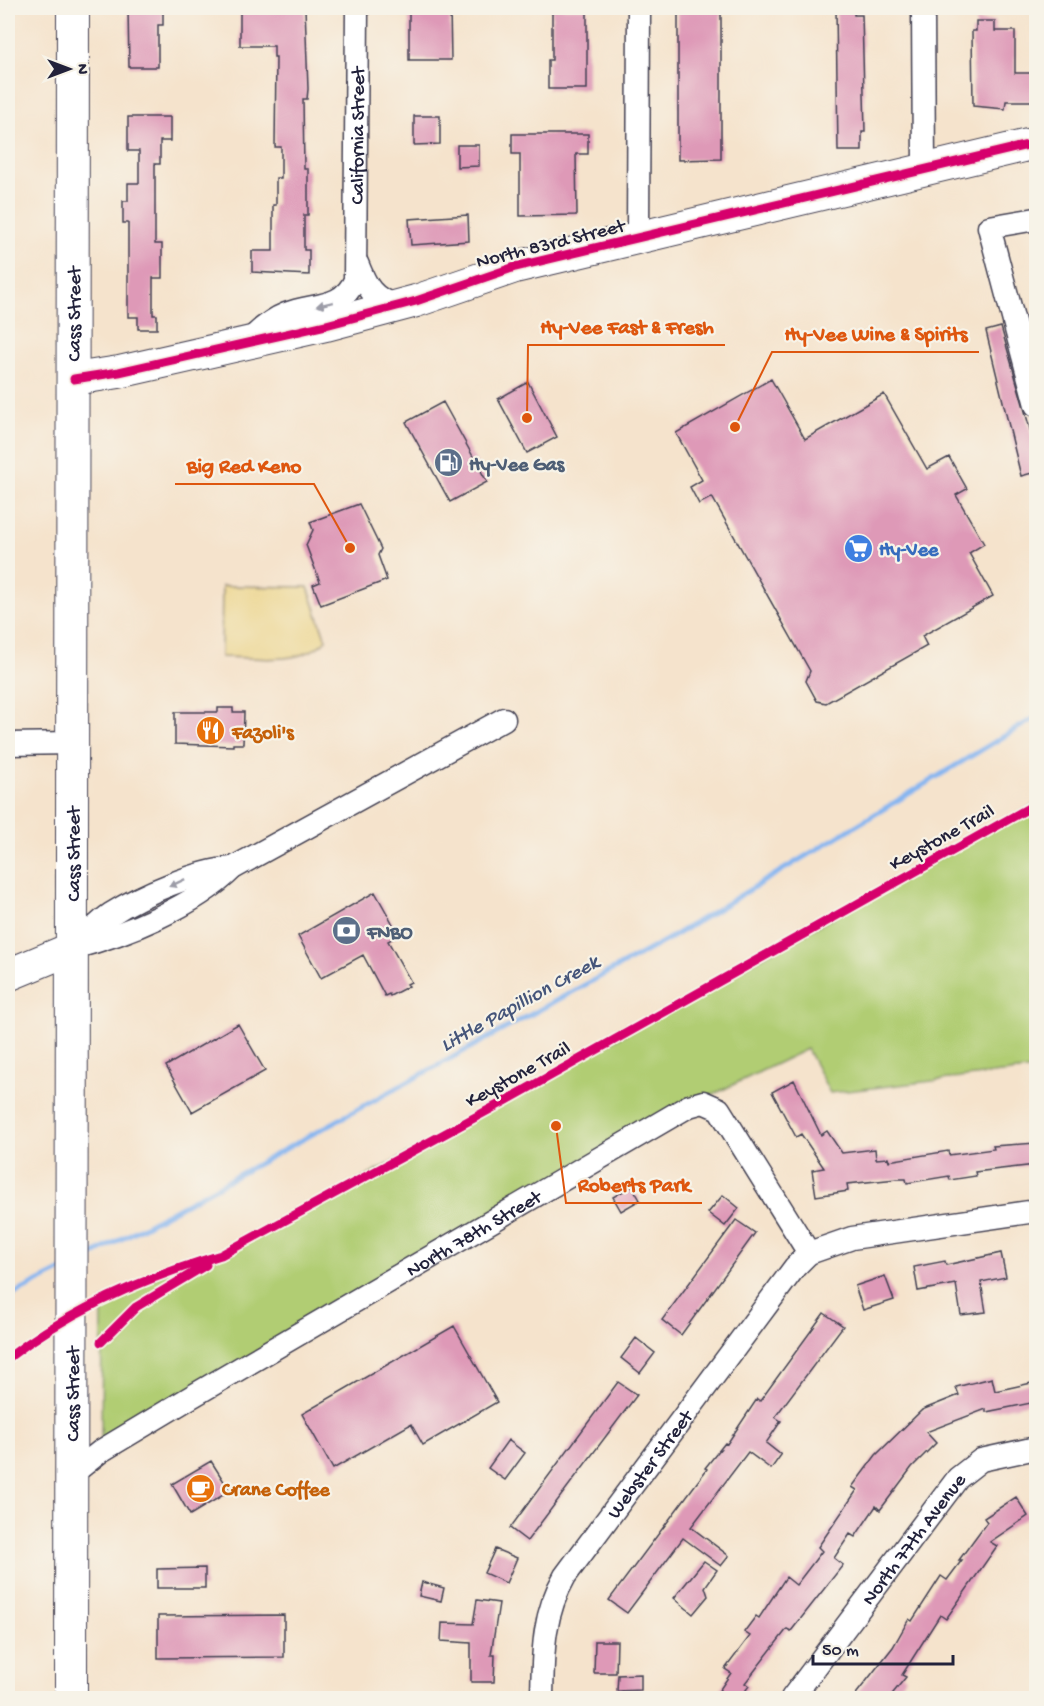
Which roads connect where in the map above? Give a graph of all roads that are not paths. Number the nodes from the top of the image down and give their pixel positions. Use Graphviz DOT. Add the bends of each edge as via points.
graph roads {
  1 [pos="74,8"];
  2 [pos="357,8"];
  3 [pos="639,8"];
  4 [pos="923,8"];
  5 [pos="1036,143"];
  6 [pos="924,170"];
  7 [pos="1036,219"];
  8 [pos="638,238"];
  9 [pos="357,263"];
  10 [pos="397,306"];
  11 [pos="249,341"];
  12 [pos="74,379"];
  13 [pos="1036,405"];
  14 [pos="504,719"];
  15 [pos="74,743"];
  16 [pos="8,744"];
  17 [pos="73,948"];
  18 [pos="8,975"];
  19 [pos="1036,1211"];
  20 [pos="809,1253"];
  21 [pos="1036,1448"];
  22 [pos="71,1475"];
  23 [pos="71,1698"];
  24 [pos="542,1698"];
  25 [pos="792,1698"];
  1 -- 12 [label="main road, Cass Street"];
  2 -- 9 [label="street, California Street"];
  3 -- 8 [label="street"];
  4 -- 6 [label="street"];
  5 -- 6 [label="main road, North 83rd Street"];
  6 -- 8 [label="main road, North 83rd Street"];
  7 -- 13 [label="street" via="989,227"];
  8 -- 10 [label="main road, North 83rd Street" via="497,272"];
  9 -- 10 [label="street, California Street" via="374,296"];
  9 -- 11 [label="street, California Street, one-way" via="350,292 339,301 286,314"];
  10 -- 11 [label="main road, North 83rd Street"];
  11 -- 12 [label="main road, North 83rd Street"];
  12 -- 15 [label="main road, Cass Street"];
  14 -- 17 [label="street" via="233,868 196,898 113,936"];
  15 -- 16 [label="street"];
  15 -- 17 [label="main road, Cass Street"];
  17 -- 18 [label="main road"];
  17 -- 22 [label="main road, Cass Street"];
  19 -- 20 [label="street" via="852,1238"];
  20 -- 22 [label="street, North 78th Street" via="719,1109 703,1102 688,1106 201,1391 101,1451"];
  20 -- 24 [label="street, Webster Street" via="782,1282 565,1576 548,1612"];
  21 -- 25 [label="street, North 77th Avenue" via="981,1460 958,1478"];
  22 -- 23 [label="main road, Cass Street"];
}
